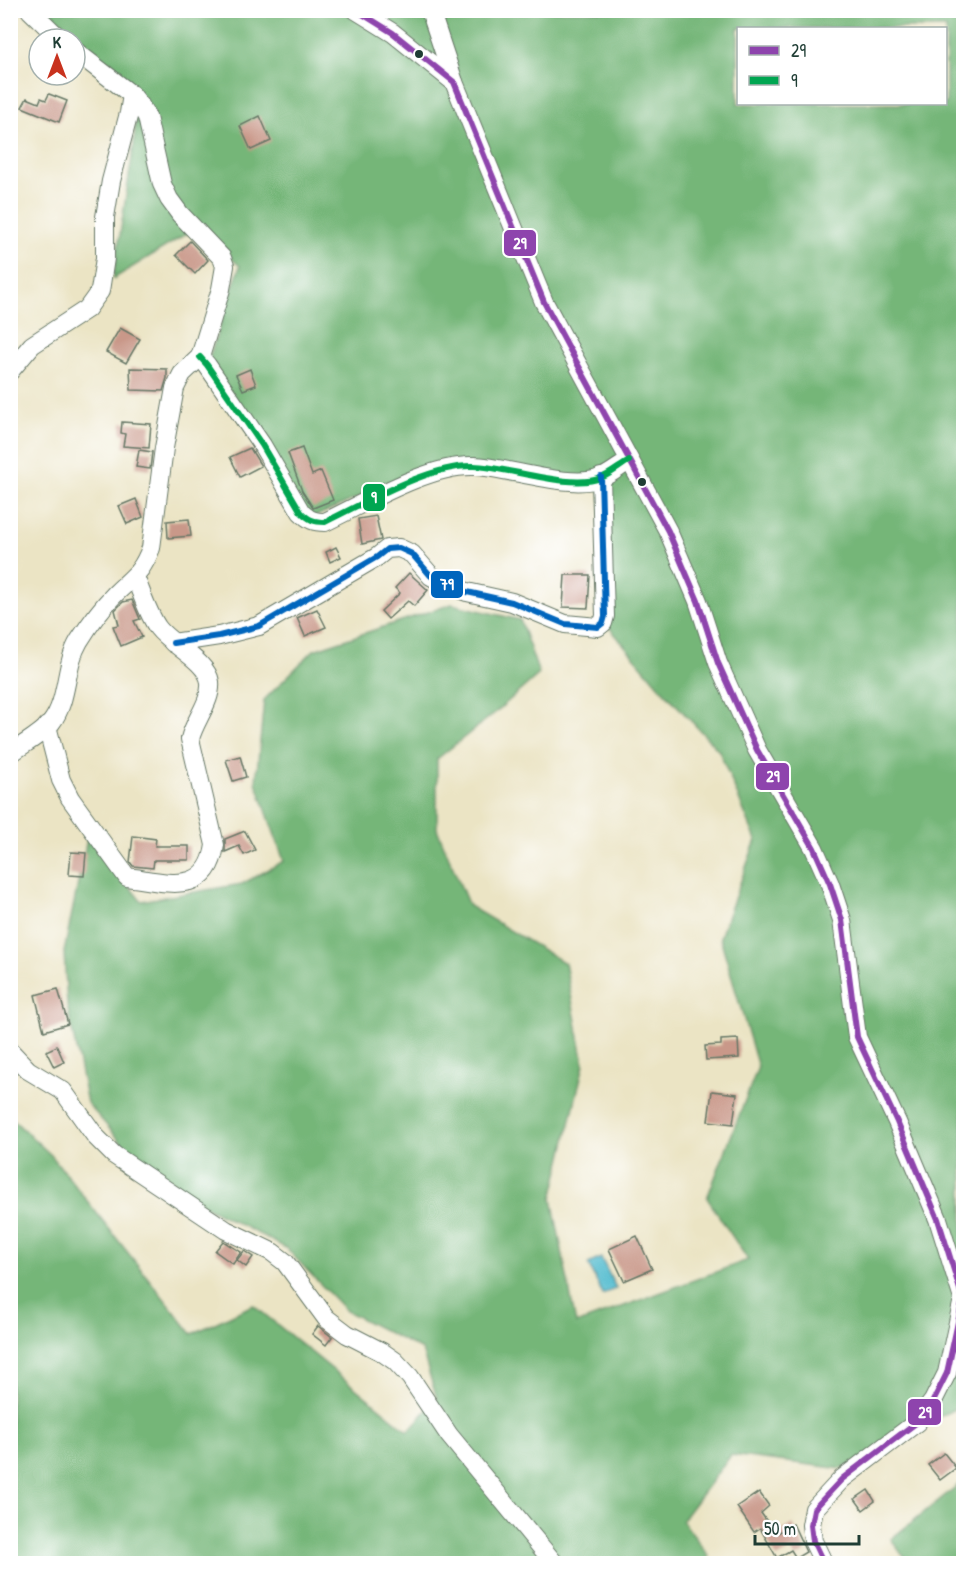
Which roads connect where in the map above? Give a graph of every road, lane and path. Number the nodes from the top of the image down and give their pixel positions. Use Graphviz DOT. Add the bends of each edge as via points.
graph roads {
  1 [pos="30,10"];
  2 [pos="356,10"];
  3 [pos="430,10"];
  4 [pos="48,27"];
  5 [pos="87,60"];
  6 [pos="454,82"];
  7 [pos="132,95"];
  8 [pos="200,357"];
  9 [pos="10,371"];
  10 [pos="629,461"];
  11 [pos="602,477"];
  12 [pos="135,577"];
  13 [pos="173,643"];
  14 [pos="47,726"];
  15 [pos="10,754"];
  16 [pos="10,1051"];
  17 [pos="555,1563"];
  18 [pos="824,1563"];
  1 -- 4 [label="street"];
  2 -- 6 [label="street" via="393,33"];
  3 -- 6 [label="street"];
  5 -- 7 [label="street"];
  6 -- 10 [label="street" via="544,302"];
  7 -- 8 [label="street" via="147,117 169,199 225,266"];
  7 -- 9 [label="street" via="105,217 100,291 87,309 32,345"];
  8 -- 11 [label="street" via="309,520 325,522 417,479 459,467 564,480"];
  8 -- 12 [label="street" via="182,374 175,388 151,548"];
  10 -- 11 [label="street"];
  10 -- 18 [label="street" via="668,531 698,601 718,663 757,750 814,848 830,884 842,920 857,1037 938,1219 963,1299 947,1373 933,1401 917,1422 842,1479 814,1509 813,1541"];
  11 -- 13 [label="street" via="605,616 598,627 566,624 512,602 445,584 431,576 412,554 399,548 387,549 259,626"];
  12 -- 13 [label="street" via="158,628"];
  12 -- 14 [label="street" via="116,594 78,644 62,702"];
  13 -- 14 [label="street" via="200,664 210,680 190,739 215,845 213,861 204,875 174,883 127,877 70,798"];
  14 -- 15 [label="street"];
  16 -- 17 [label="street" via="28,1070 63,1091 114,1155 226,1230 272,1252 285,1262 326,1318 395,1361 449,1435"];
}
